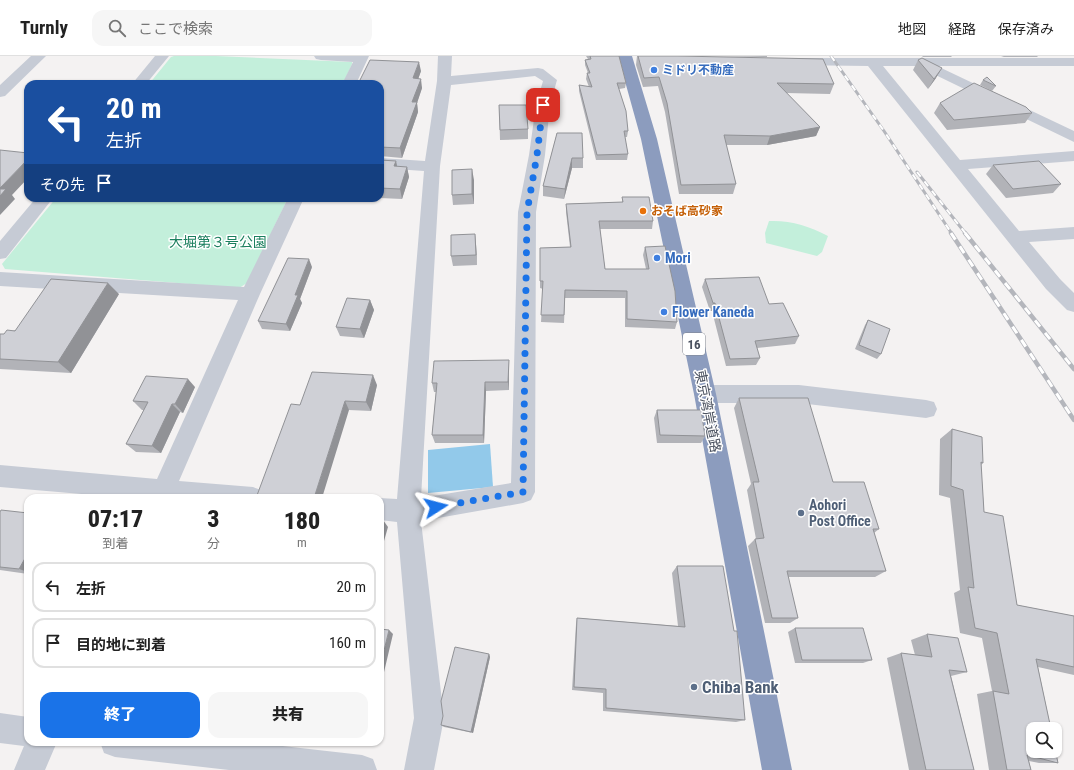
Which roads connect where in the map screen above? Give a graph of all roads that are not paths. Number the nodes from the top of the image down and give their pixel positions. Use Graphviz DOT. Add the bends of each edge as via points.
graph roads {
  1 [pos="39,56"];
  2 [pos="162,56"];
  3 [pos="321,56"];
  4 [pos="445,56"];
  5 [pos="1071,56"];
  6 [pos="362,57"];
  7 [pos="631,58"];
  8 [pos="1074,58"];
  9 [pos="782,62"];
  10 [pos="872,62"];
  11 [pos="916,62"];
  12 [pos="1074,62"];
  13 [pos="142,80"];
  14 [pos="351,80"];
  15 [pos="444,80"];
  16 [pos="0,93"];
  17 [pos="1074,138"];
  18 [pos="1074,156"];
  19 [pos="384,163"];
  20 [pos="956,165"];
  21 [pos="432,166"];
  22 [pos="43,202"];
  23 [pos="294,202"];
  24 [pos="1074,233"];
  25 [pos="1015,237"];
  26 [pos="0,253"];
  27 [pos="0,279"];
  28 [pos="1074,282"];
  29 [pos="1053,284"];
  30 [pos="250,294"];
  31 [pos="1074,305"];
  32 [pos="705,394"];
  33 [pos="926,409"];
  34 [pos="0,476"];
  35 [pos="161,494"];
  36 [pos="384,509"];
  37 [pos="408,512"];
  38 [pos="0,728"];
  39 [pos="24,731"];
  40 [pos="40,746"];
  41 [pos="150,746"];
  42 [pos="29,770"];
  43 [pos="362,770"];
  44 [pos="419,770"];
  45 [pos="777,770"];
  1 -- 16 [label="street"];
  2 -- 13 [label="street"];
  3 -- 6 [label="street"];
  4 -- 15 [label="street"];
  5 -- 8 [label="street"];
  6 -- 14 [label="street"];
  7 -- 32 [label="highway, 東京湾岸道路 / 16"];
  9 -- 10 [label="street"];
  10 -- 11 [label="street"];
  10 -- 20 [label="street"];
  11 -- 12 [label="street"];
  11 -- 17 [label="street" via="983,92"];
  15 -- 21 [label="street"];
  15 -- 37 [label="street" via="538,72 550,80 543,105 527,212 523,492"];
  18 -- 20 [label="street"];
  19 -- 21 [label="street"];
  20 -- 25 [label="street"];
  21 -- 37 [label="street"];
  22 -- 26 [label="street"];
  23 -- 30 [label="street"];
  24 -- 25 [label="street"];
  25 -- 29 [label="street"];
  27 -- 30 [label="street"];
  28 -- 29 [label="street"];
  29 -- 31 [label="street"];
  30 -- 35 [label="street"];
  32 -- 33 [label="street" via="799,394"];
  32 -- 45 [label="highway, 東京湾岸道路 / 16"];
  34 -- 35 [label="street"];
  36 -- 37 [label="street"];
  37 -- 44 [label="street" via="429,718"];
  38 -- 39 [label="street"];
  40 -- 42 [label="street"];
  41 -- 43 [label="street"];
}
